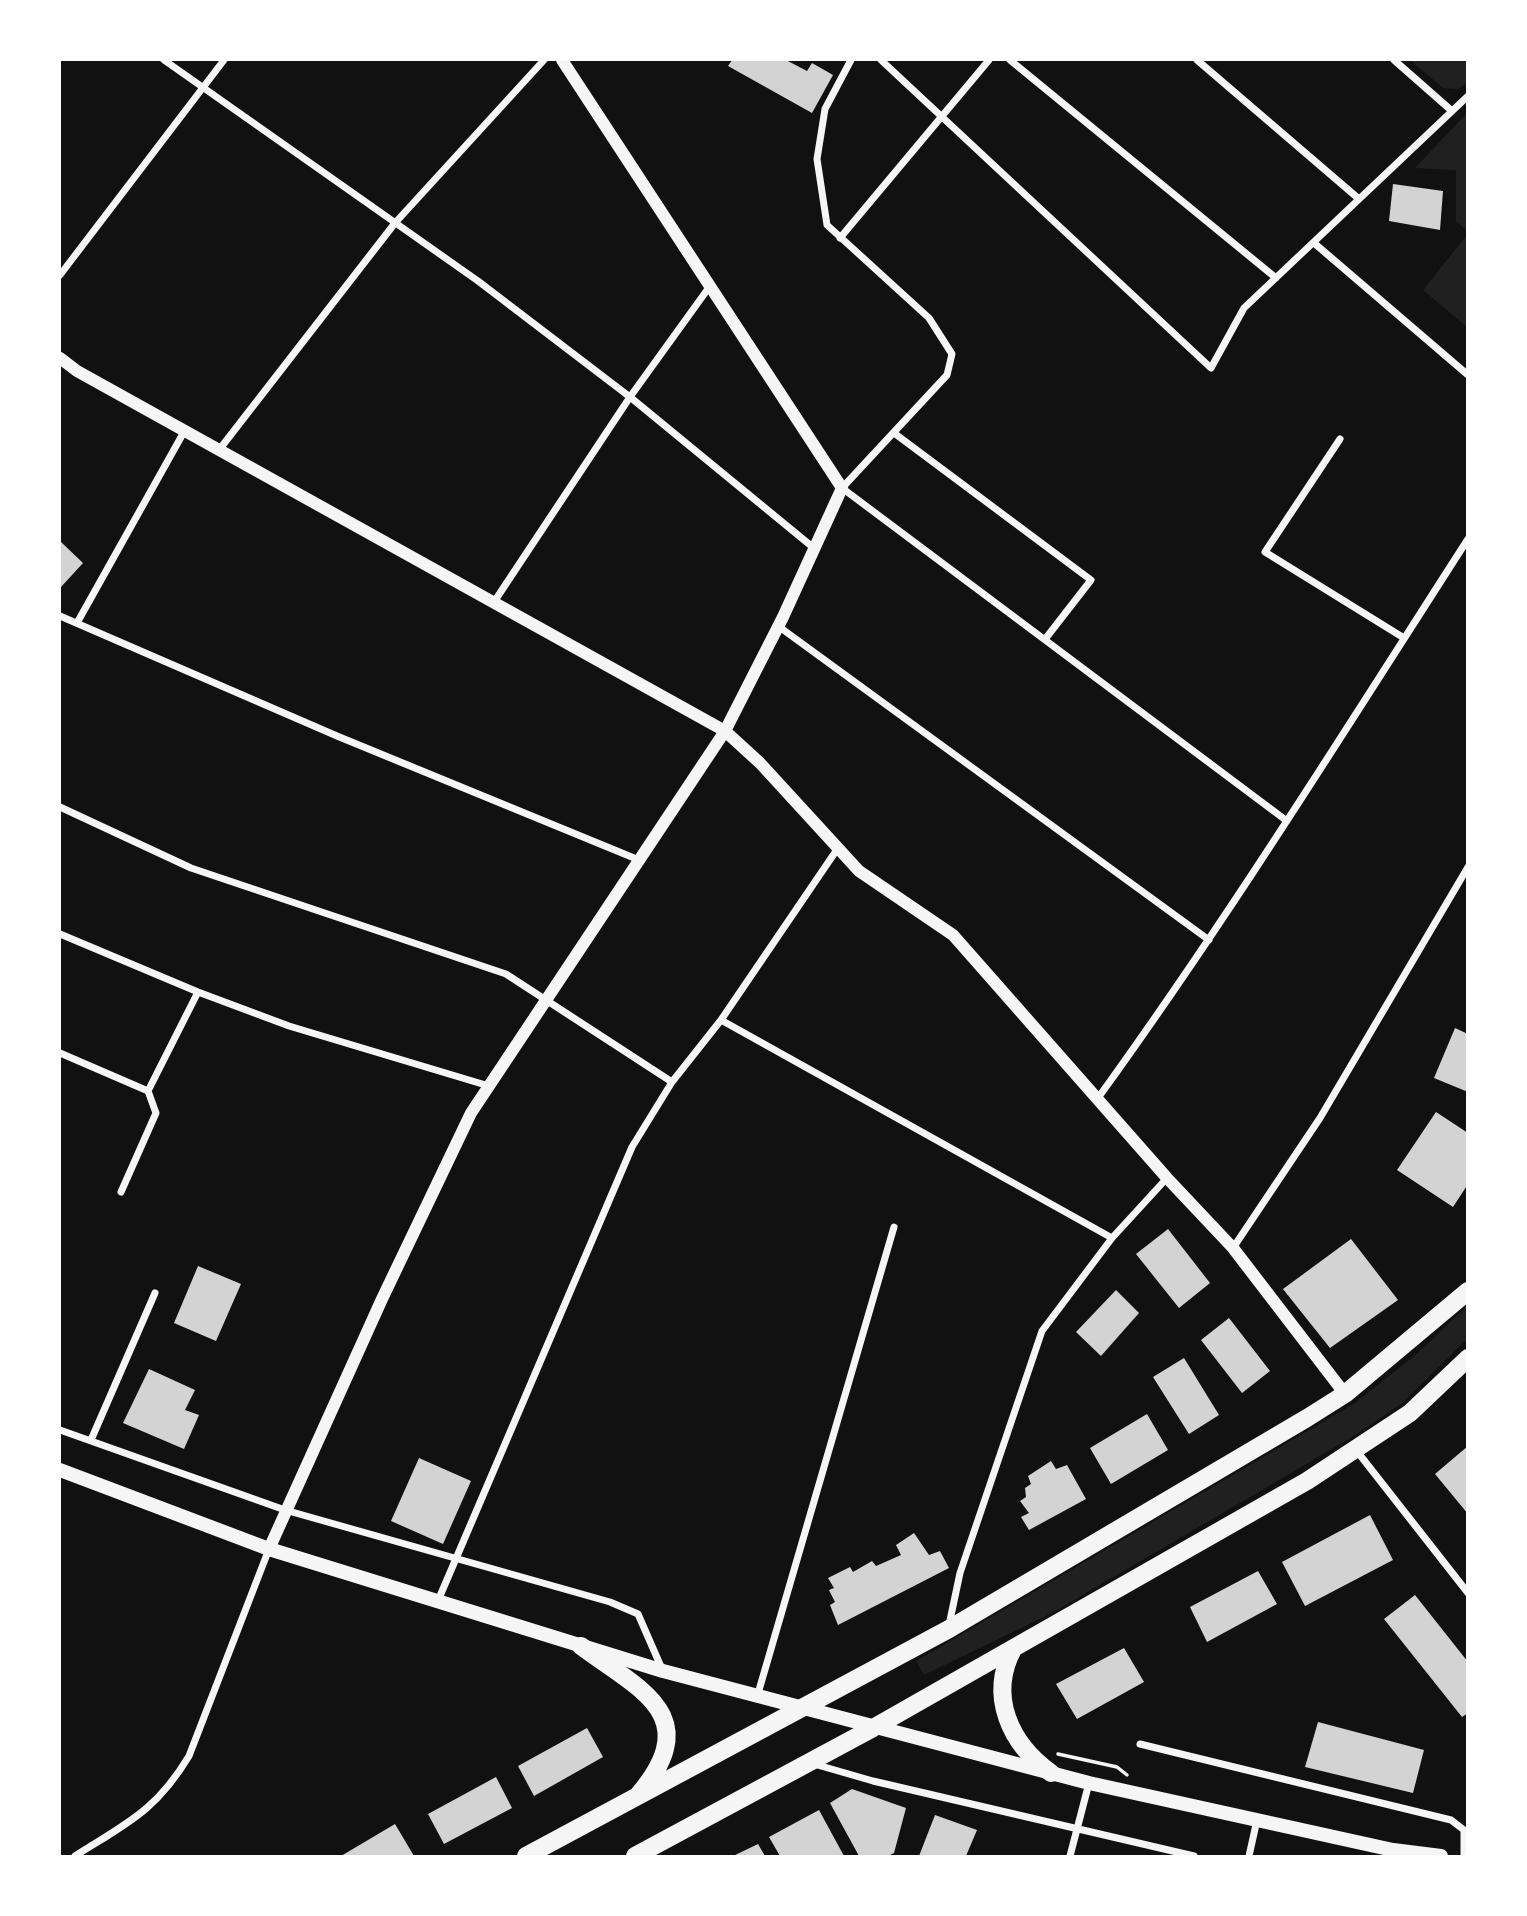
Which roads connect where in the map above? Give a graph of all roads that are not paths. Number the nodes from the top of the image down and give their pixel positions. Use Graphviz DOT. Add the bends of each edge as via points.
graph roads {
  1 [pos="164,60"];
  2 [pos="224,60"];
  3 [pos="544,60"];
  4 [pos="562,60"];
  5 [pos="850,60"];
  6 [pos="881,60"];
  7 [pos="989,60"];
  8 [pos="1010,60"];
  9 [pos="1197,60"];
  10 [pos="1394,60"];
  11 [pos="202,87"];
  12 [pos="1468,96"];
  13 [pos="1452,111"];
  14 [pos="943,118"];
  15 [pos="1359,199"];
  16 [pos="395,223"];
  17 [pos="840,238"];
  18 [pos="1314,243"];
  19 [pos="60,275"];
  20 [pos="1276,278"];
  21 [pos="710,286"];
  22 [pos="60,358"];
  23 [pos="1468,375"];
  24 [pos="630,397"];
  25 [pos="185,430"];
  26 [pos="894,433"];
  27 [pos="1340,439"];
  28 [pos="219,450"];
  29 [pos="842,488"];
  30 [pos="1468,539"];
  31 [pos="815,549"];
  32 [pos="1464,552"];
  33 [pos="494,602"];
  34 [pos="60,618"];
  35 [pos="77,623"];
  36 [pos="778,626"];
  37 [pos="1046,638"];
  38 [pos="1405,638"];
  39 [pos="725,731"];
  40 [pos="60,807"];
  41 [pos="1287,821"];
  42 [pos="838,848"];
  43 [pos="639,860"];
  44 [pos="1468,867"];
  45 [pos="60,934"];
  46 [pos="1209,940"];
  47 [pos="198,992"];
  48 [pos="546,1001"];
  49 [pos="721,1020"];
  50 [pos="60,1053"];
  51 [pos="672,1082"];
  52 [pos="489,1086"];
  53 [pos="148,1091"];
  54 [pos="1098,1098"];
  55 [pos="1167,1178"];
  56 [pos="121,1192"];
  57 [pos="894,1227"];
  58 [pos="1112,1238"];
  59 [pos="1233,1248"];
  60 [pos="1468,1291"];
  61 [pos="155,1293"];
  62 [pos="1468,1358"];
  63 [pos="1345,1394"];
  64 [pos="60,1430"];
  65 [pos="91,1440"];
  66 [pos="1356,1449"];
  67 [pos="60,1470"];
  68 [pos="285,1510"];
  69 [pos="269,1549"];
  70 [pos="454,1560"];
  71 [pos="1468,1593"];
  72 [pos="437,1603"];
  73 [pos="948,1629"];
  74 [pos="581,1646"];
  75 [pos="1013,1649"];
  76 [pos="663,1671"];
  77 [pos="757,1697"];
  78 [pos="802,1709"];
  79 [pos="873,1728"];
  80 [pos="1140,1744"];
  81 [pos="806,1761"];
  82 [pos="1051,1773"];
  83 [pos="1089,1783"];
  84 [pos="634,1800"];
  85 [pos="1257,1820"];
  86 [pos="1079,1828"];
  87 [pos="1392,1853"];
  88 [pos="75,1857"];
  89 [pos="526,1857"];
  90 [pos="635,1857"];
  91 [pos="1070,1857"];
  92 [pos="1194,1857"];
  93 [pos="1249,1857"];
  94 [pos="1441,1857"];
  95 [pos="1464,1857"];
  1 -- 11 [label="street"];
  2 -- 11 [label="street"];
  3 -- 16 [label="street"];
  4 -- 21 [label="street"];
  5 -- 17 [label="street" via="825,109 817,159 827,225"];
  6 -- 14 [label="street"];
  7 -- 14 [label="street"];
  8 -- 20 [label="street"];
  9 -- 15 [label="street"];
  10 -- 13 [label="street"];
  11 -- 16 [label="street"];
  11 -- 19 [label="street"];
  12 -- 13 [label="street"];
  13 -- 15 [label="street"];
  14 -- 17 [label="street"];
  14 -- 20 [label="street" via="1210,368 1244,308"];
  15 -- 18 [label="street"];
  16 -- 24 [label="street"];
  16 -- 28 [label="street"];
  17 -- 26 [label="street" via="929,318 952,354 947,375"];
  18 -- 20 [label="street"];
  18 -- 23 [label="street"];
  21 -- 24 [label="street"];
  21 -- 29 [label="street"];
  22 -- 25 [label="street"];
  24 -- 31 [label="street"];
  24 -- 33 [label="street"];
  25 -- 28 [label="street"];
  25 -- 35 [label="street"];
  26 -- 29 [label="street"];
  26 -- 37 [label="street" via="1091,580"];
  27 -- 38 [label="street" via="1265,552"];
  28 -- 33 [label="street"];
  29 -- 31 [label="street"];
  29 -- 37 [label="street"];
  30 -- 32 [label="street"];
  31 -- 36 [label="street"];
  32 -- 38 [label="street"];
  33 -- 39 [label="street"];
  34 -- 35 [label="street"];
  35 -- 43 [label="street"];
  36 -- 39 [label="street"];
  36 -- 46 [label="street"];
  37 -- 41 [label="street"];
  38 -- 41 [label="street"];
  39 -- 42 [label="street"];
  39 -- 43 [label="street"];
  40 -- 48 [label="street" via="191,868 506,974"];
  41 -- 46 [label="street"];
  42 -- 49 [label="street"];
  42 -- 54 [label="street" via="859,871 953,935"];
  43 -- 48 [label="street"];
  44 -- 59 [label="street" via="1320,1118"];
  45 -- 47 [label="street"];
  46 -- 54 [label="street"];
  47 -- 52 [label="street" via="289,1026"];
  47 -- 53 [label="street"];
  48 -- 51 [label="street"];
  48 -- 52 [label="street"];
  49 -- 51 [label="street"];
  49 -- 58 [label="street"];
  50 -- 53 [label="street"];
  51 -- 70 [label="street" via="632,1147"];
  52 -- 68 [label="street" via="471,1113"];
  53 -- 56 [label="street" via="156,1113"];
  54 -- 55 [label="street"];
  55 -- 58 [label="street"];
  55 -- 59 [label="street"];
  57 -- 77 [label="street"];
  58 -- 73 [label="street" via="1042,1331 960,1573"];
  59 -- 63 [label="street"];
  60 -- 63 [label="main road"];
  61 -- 65 [label="street"];
  62 -- 66 [label="main road" via="1410,1413"];
  63 -- 73 [label="main road"];
  64 -- 65 [label="street"];
  65 -- 68 [label="street"];
  66 -- 71 [label="street"];
  66 -- 75 [label="main road"];
  67 -- 69 [label="main road"];
  68 -- 69 [label="street"];
  68 -- 70 [label="street"];
  69 -- 72 [label="main road"];
  69 -- 88 [label="street" via="189,1756 172,1783 150,1808"];
  70 -- 72 [label="street"];
  70 -- 76 [label="street" via="610,1602 638,1614"];
  72 -- 74 [label="main road"];
  73 -- 78 [label="main road"];
  74 -- 76 [label="main road"];
  74 -- 84 [label="main road" via="650,1696 666,1721 660,1764"];
  75 -- 79 [label="main road"];
  75 -- 82 [label="main road" via="1002,1680 1005,1714 1021,1745"];
  76 -- 77 [label="main road"];
  77 -- 78 [label="main road"];
  78 -- 79 [label="main road"];
  78 -- 84 [label="main road"];
  79 -- 81 [label="main road"];
  79 -- 82 [label="main road"];
  80 -- 95 [label="street" via="1451,1820 1464,1830"];
  81 -- 86 [label="street"];
  81 -- 90 [label="main road"];
  82 -- 83 [label="main road"];
  83 -- 85 [label="main road"];
  83 -- 86 [label="street"];
  84 -- 89 [label="main road"];
  85 -- 87 [label="main road"];
  85 -- 93 [label="street"];
  86 -- 91 [label="street"];
  86 -- 92 [label="street"];
  87 -- 94 [label="main road"];
}
